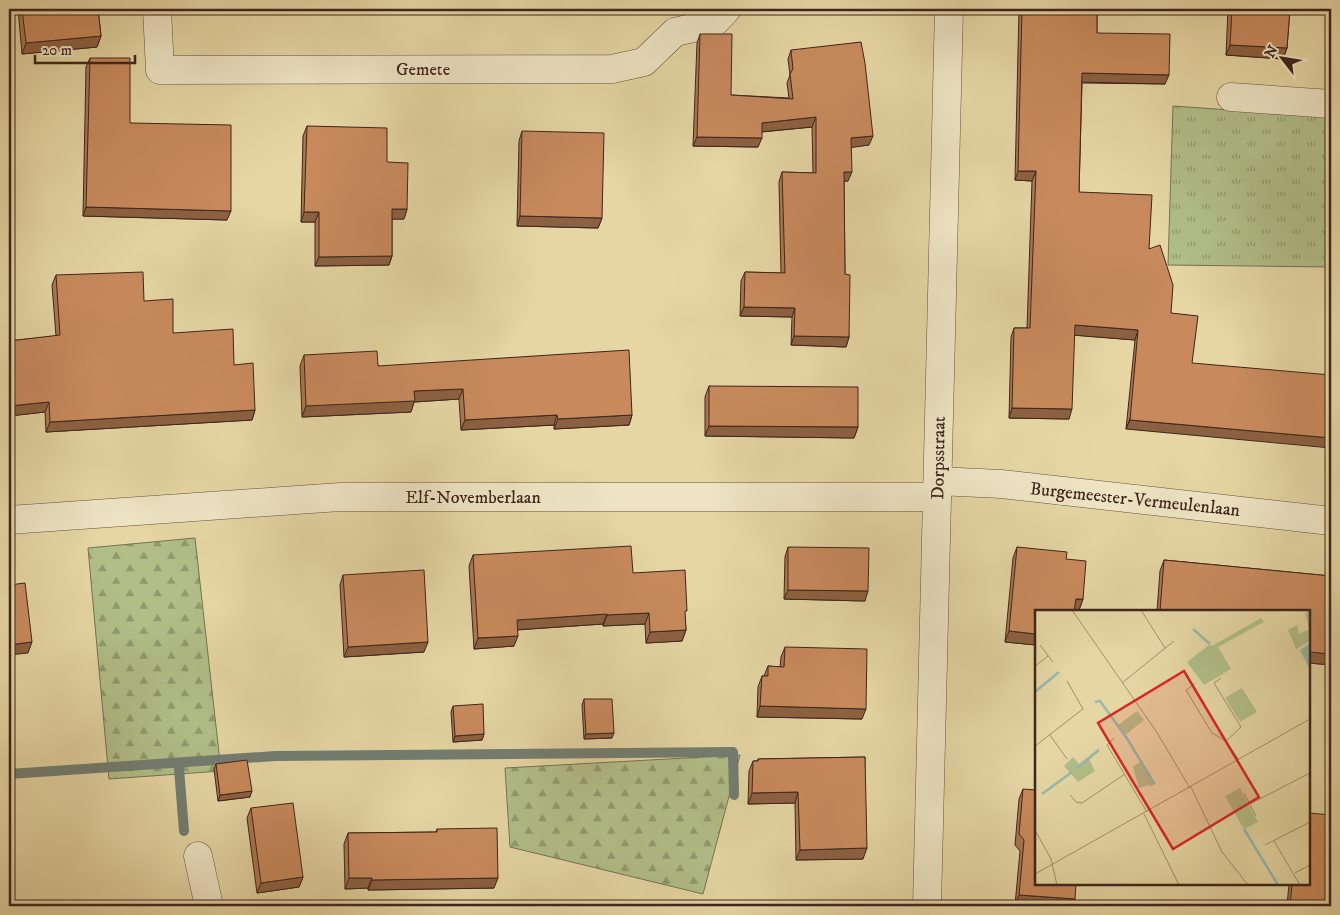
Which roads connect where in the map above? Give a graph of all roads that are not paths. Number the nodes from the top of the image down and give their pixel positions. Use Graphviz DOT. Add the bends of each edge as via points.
graph roads {
  1 [pos="157,9"];
  2 [pos="727,9"];
  3 [pos="948,9"];
  4 [pos="1231,97"];
  5 [pos="1331,104"];
  6 [pos="938,489"];
  7 [pos="9,520"];
  8 [pos="1331,521"];
  9 [pos="198,856"];
  10 [pos="209,906"];
  11 [pos="927,906"];
  1 -- 2 [label="street, Gemete" via="160,70 612,69 644,62 675,32 714,23"];
  3 -- 6 [label="street, Dorpsstraat"];
  4 -- 5 [label="street"];
  6 -- 7 [label="street, Elf-Novemberlaan" via="340,497"];
  6 -- 8 [label="street, Burgemeester-Vermeulenlaan" via="1001,484"];
  6 -- 11 [label="street, Dorpsstraat"];
  9 -- 10 [label="street"];
}
